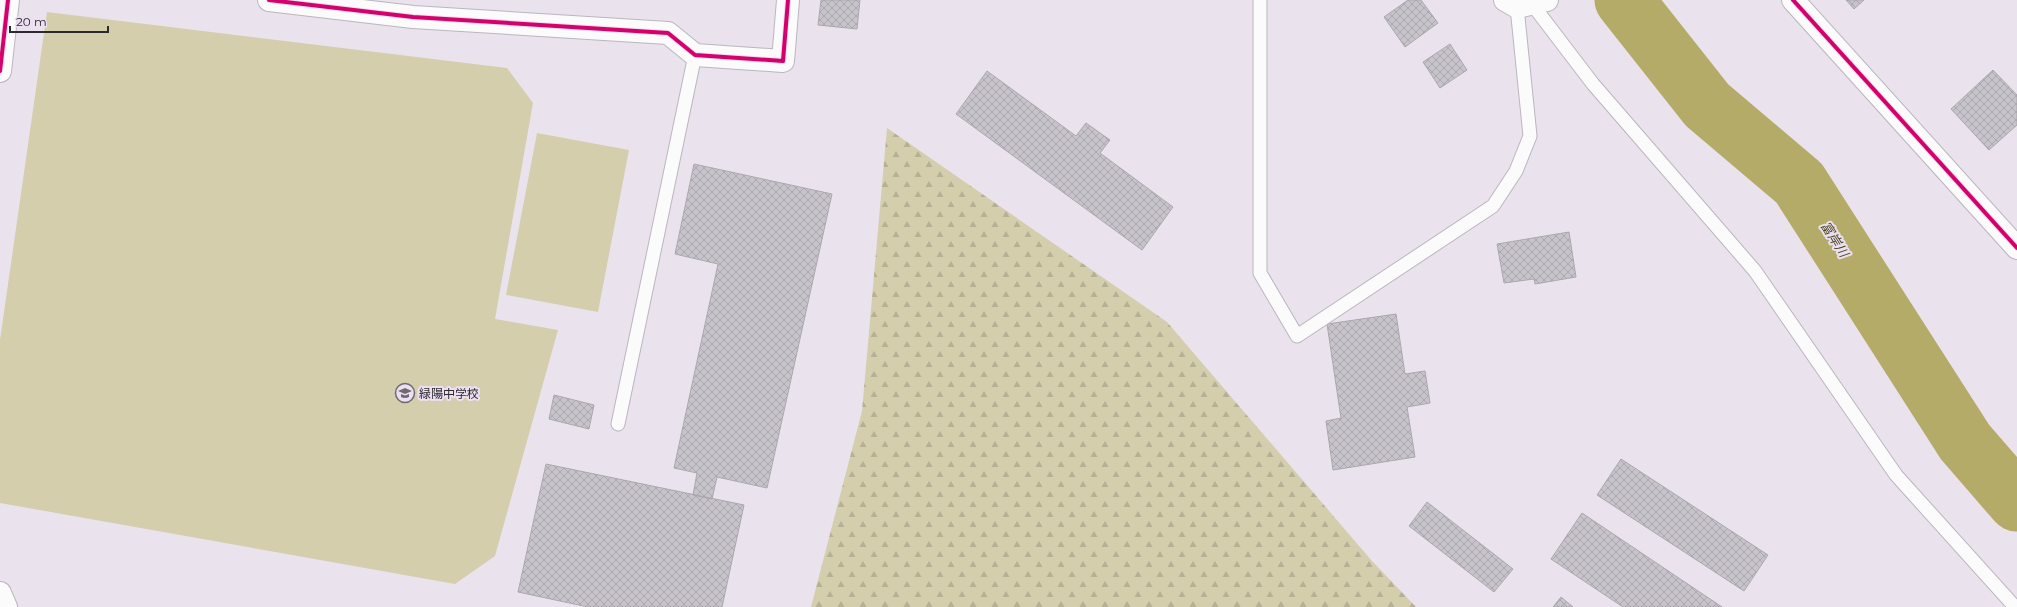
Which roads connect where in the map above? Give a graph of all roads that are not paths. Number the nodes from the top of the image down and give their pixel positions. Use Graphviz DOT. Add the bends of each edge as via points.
graph roads {
  1 [pos="8,0"];
  2 [pos="269,0"];
  3 [pos="788,0"];
  4 [pos="1260,0"];
  5 [pos="1792,0"];
  6 [pos="1525,3"];
  7 [pos="695,55"];
  8 [pos="0,71"];
  9 [pos="2017,248"];
  10 [pos="618,424"];
  11 [pos="0,593"];
  12 [pos="6,607"];
  13 [pos="2015,607"];
  1 -- 8 [label="street"];
  2 -- 7 [label="street" via="413,16 668,33"];
  3 -- 7 [label="street" via="783,61"];
  4 -- 6 [label="lane" via="1260,273 1297,336 1493,206 1516,171 1530,136"];
  5 -- 9 [label="street"];
  6 -- 13 [label="lane" via="1754,271 1896,475"];
  7 -- 10 [label="lane"];
  11 -- 12 [label="street"];
}
